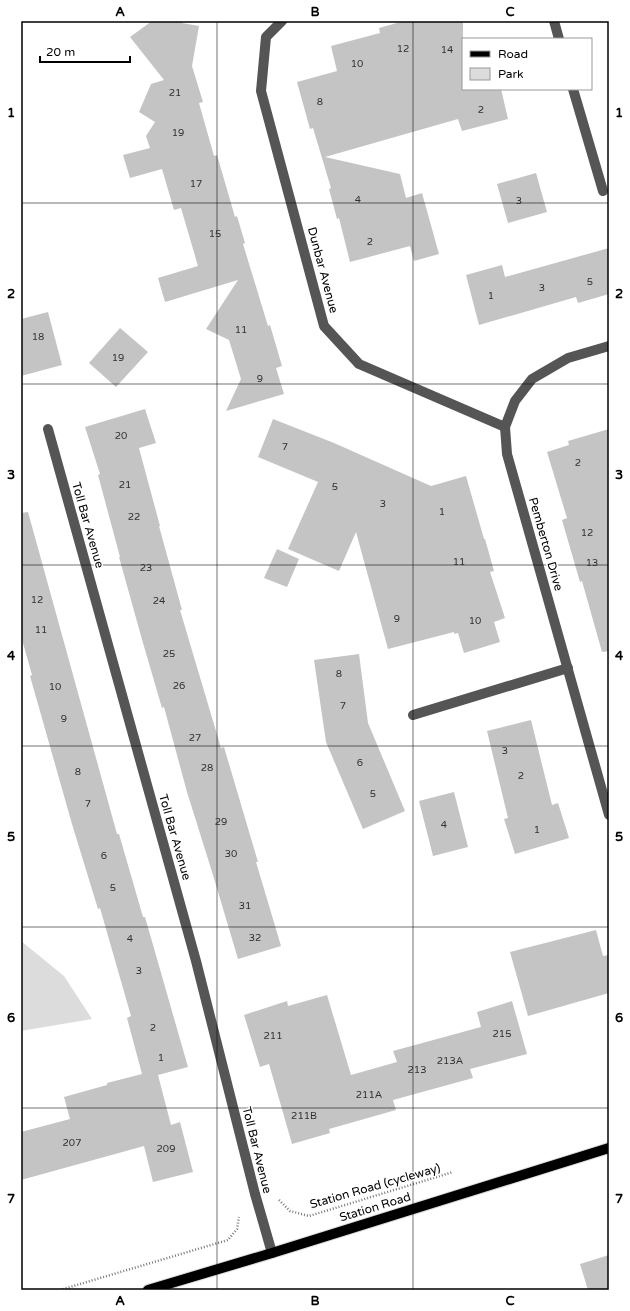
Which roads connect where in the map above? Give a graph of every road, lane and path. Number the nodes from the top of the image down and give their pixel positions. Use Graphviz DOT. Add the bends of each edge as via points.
graph roads {
  1 [pos="282,21"];
  2 [pos="554,21"];
  3 [pos="559,38"];
  4 [pos="573,90"];
  5 [pos="603,191"];
  6 [pos="609,346"];
  7 [pos="505,427"];
  8 [pos="48,429"];
  9 [pos="568,668"];
  10 [pos="413,715"];
  11 [pos="609,815"];
  12 [pos="609,1148"];
  13 [pos="459,1171"];
  14 [pos="255,1194"];
  15 [pos="272,1253"];
  16 [pos="60,1290"];
  17 [pos="148,1290"];
  1 -- 7 [label="street, Dunbar Avenue" via="266,37 261,91 324,326 359,364"];
  2 -- 3 [label="street"];
  4 -- 5 [label="street"];
  6 -- 7 [label="street" via="568,358 532,379 515,401"];
  7 -- 9 [label="street, Pemberton Drive" via="507,454"];
  8 -- 14 [label="street, Toll Bar Avenue" via="196,961"];
  9 -- 10 [label="street"];
  9 -- 11 [label="street, Pemberton Drive"];
  12 -- 15 [label="main road, Station Road"];
  13 -- 14 [label="path, Station Road (cycleway)" via="309,1216 290,1210 277,1198"];
  14 -- 15 [label="street, Toll Bar Avenue"];
  14 -- 16 [label="path" via="240,1208 237,1229 228,1240"];
  15 -- 17 [label="main road, Station Road"];
}
